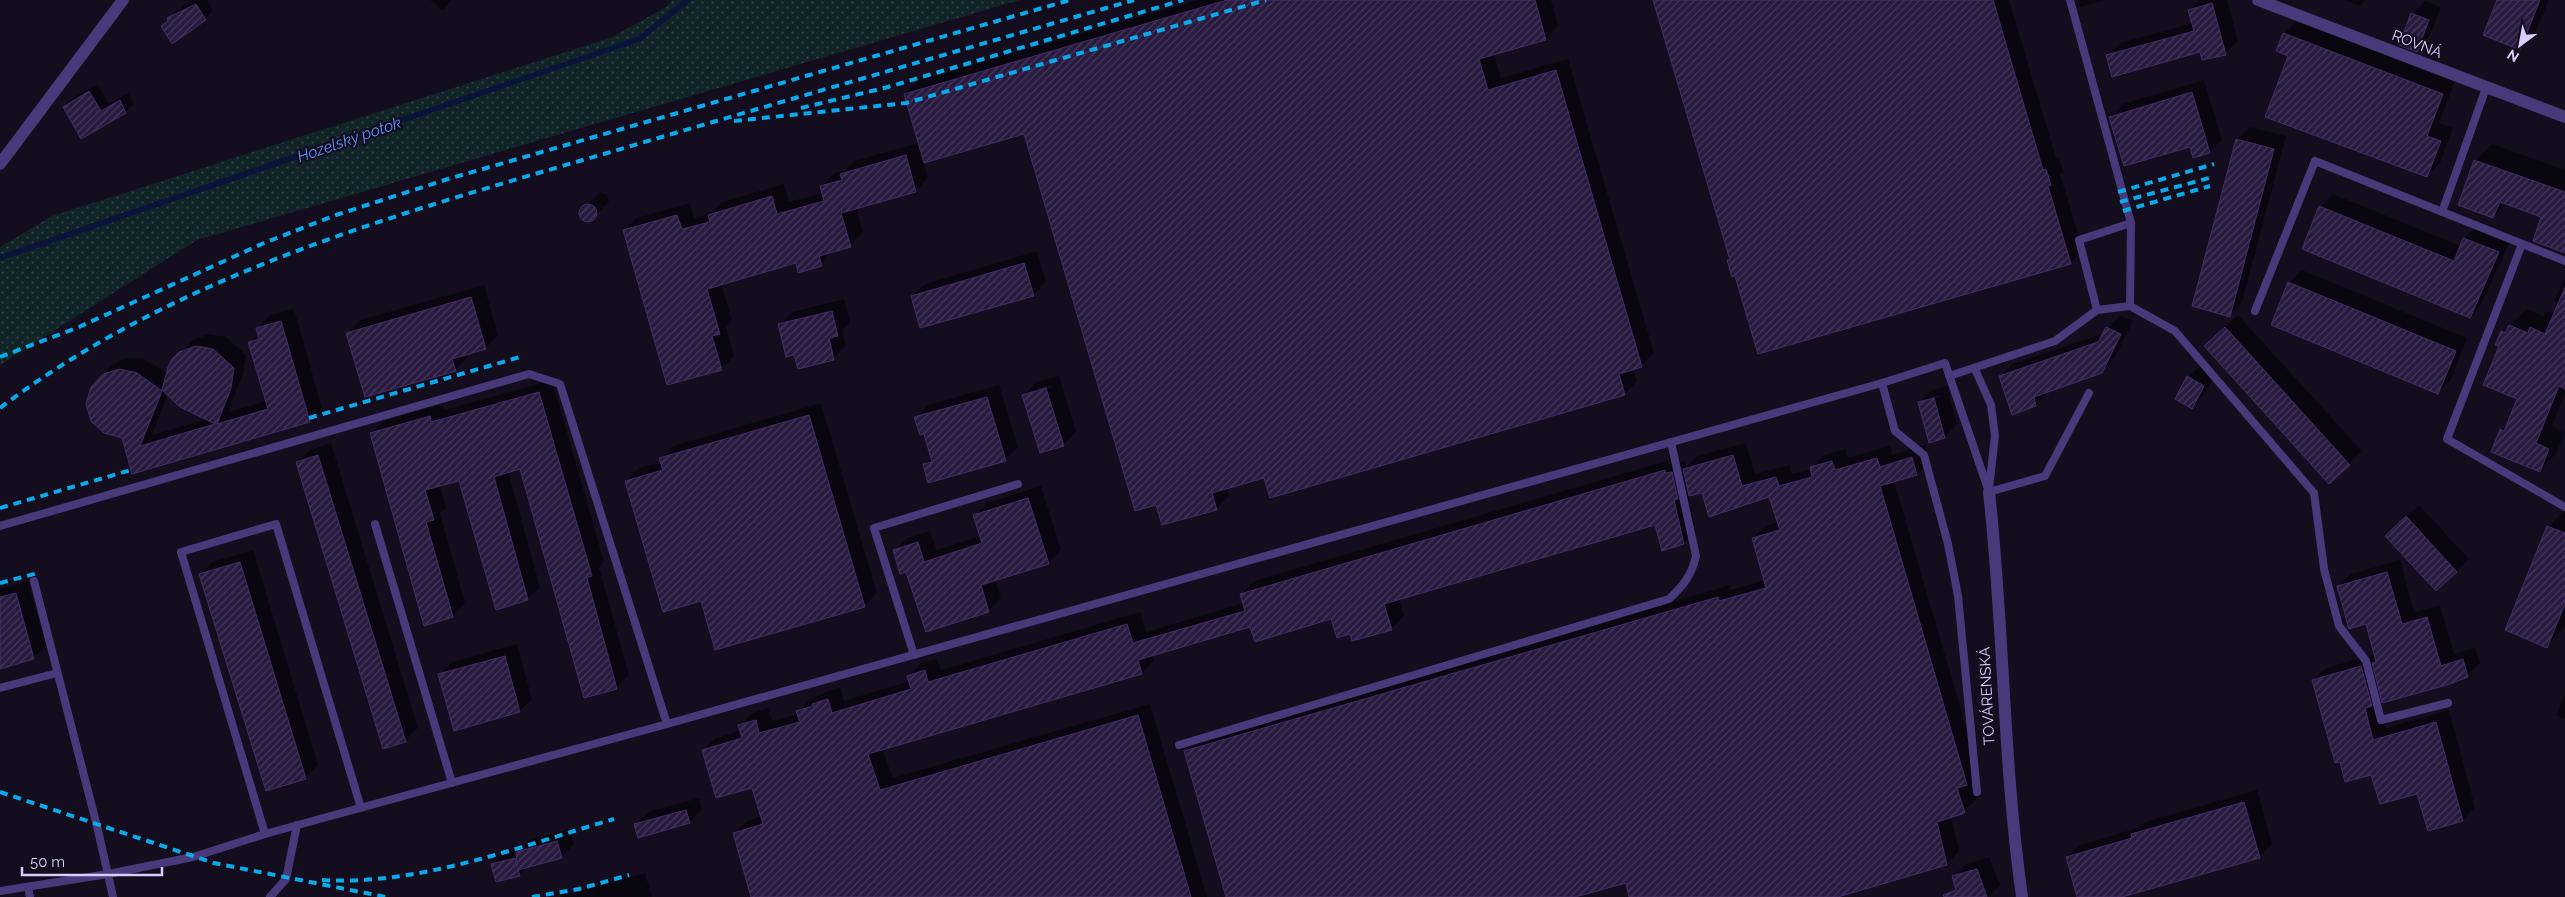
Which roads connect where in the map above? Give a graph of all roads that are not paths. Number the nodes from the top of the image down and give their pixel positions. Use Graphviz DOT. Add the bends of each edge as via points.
graph roads {
  1 [pos="123,0"];
  2 [pos="2070,0"];
  3 [pos="2258,0"];
  4 [pos="2486,88"];
  5 [pos="2564,116"];
  6 [pos="0,164"];
  7 [pos="2442,212"];
  8 [pos="2131,223"];
  9 [pos="2522,244"];
  10 [pos="2565,261"];
  11 [pos="2130,306"];
  12 [pos="2097,310"];
  13 [pos="2254,311"];
  14 [pos="1975,369"];
  15 [pos="1949,376"];
  16 [pos="1882,383"];
  17 [pos="2089,393"];
  18 [pos="1671,442"];
  19 [pos="1018,484"];
  20 [pos="1989,492"];
  21 [pos="2565,508"];
  22 [pos="375,524"];
  23 [pos="0,526"];
  24 [pos="34,581"];
  25 [pos="914,655"];
  26 [pos="57,673"];
  27 [pos="0,688"];
  28 [pos="2448,703"];
  29 [pos="666,724"];
  30 [pos="1179,745"];
  31 [pos="452,783"];
  32 [pos="1977,792"];
  33 [pos="361,808"];
  34 [pos="297,825"];
  35 [pos="265,834"];
  36 [pos="108,874"];
  37 [pos="28,886"];
  38 [pos="0,891"];
  39 [pos="30,897"];
  40 [pos="113,897"];
  41 [pos="270,897"];
  42 [pos="2022,897"];
  1 -- 6 [label="street"];
  2 -- 8 [label="lane"];
  3 -- 4 [label="street, ROVNÁ"];
  4 -- 5 [label="street, ROVNÁ"];
  4 -- 7 [label="lane"];
  7 -- 9 [label="lane"];
  7 -- 13 [label="lane" via="2314,161"];
  8 -- 11 [label="lane"];
  8 -- 12 [label="lane" via="2079,240"];
  9 -- 10 [label="lane"];
  9 -- 21 [label="lane" via="2447,438"];
  11 -- 12 [label="lane"];
  11 -- 28 [label="lane" via="2175,331 2314,493 2324,569 2339,626 2366,661 2381,720"];
  12 -- 14 [label="lane" via="2056,341"];
  14 -- 15 [label="lane"];
  14 -- 20 [label="lane" via="1991,405 1995,436"];
  15 -- 16 [label="lane" via="1944,363"];
  15 -- 20 [label="lane"];
  16 -- 18 [label="lane"];
  16 -- 32 [label="lane" via="1895,431 1924,455 1948,544 1958,596"];
  17 -- 20 [label="lane" via="2045,476"];
  18 -- 25 [label="lane"];
  18 -- 30 [label="lane" via="1696,556 1685,583 1669,599"];
  19 -- 25 [label="lane" via="874,528"];
  20 -- 42 [label="street, TOVÁRENSKÁ" via="1998,573 2010,798"];
  22 -- 31 [label="lane"];
  23 -- 29 [label="lane" via="529,374 560,384"];
  24 -- 26 [label="lane"];
  25 -- 29 [label="lane"];
  26 -- 27 [label="lane"];
  26 -- 36 [label="lane"];
  29 -- 31 [label="lane"];
  31 -- 33 [label="lane"];
  33 -- 34 [label="lane"];
  33 -- 35 [label="lane" via="276,524 181,552"];
  34 -- 35 [label="lane"];
  34 -- 41 [label="lane" via="286,879"];
  35 -- 36 [label="lane" via="193,857"];
  36 -- 37 [label="lane"];
  36 -- 40 [label="lane"];
  37 -- 38 [label="lane"];
  37 -- 39 [label="lane"];
}
